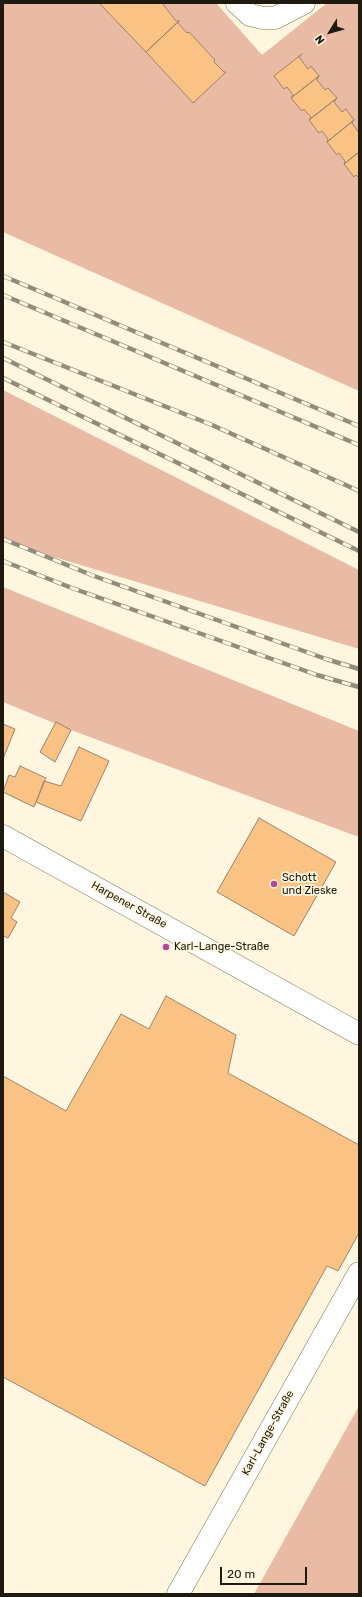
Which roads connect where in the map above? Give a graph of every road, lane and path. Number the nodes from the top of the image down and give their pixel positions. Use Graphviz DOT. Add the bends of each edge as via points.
graph roads {
  1 [pos="237,3"];
  2 [pos="304,3"];
  3 [pos="3,836"];
  4 [pos="359,1034"];
  5 [pos="359,1273"];
  6 [pos="178,1594"];
  1 -- 2 [label="street" via="250,15 263,18 276,18"];
  3 -- 4 [label="street, Harpener Straße"];
  5 -- 6 [label="street, Karl-Lange-Straße"];
}
